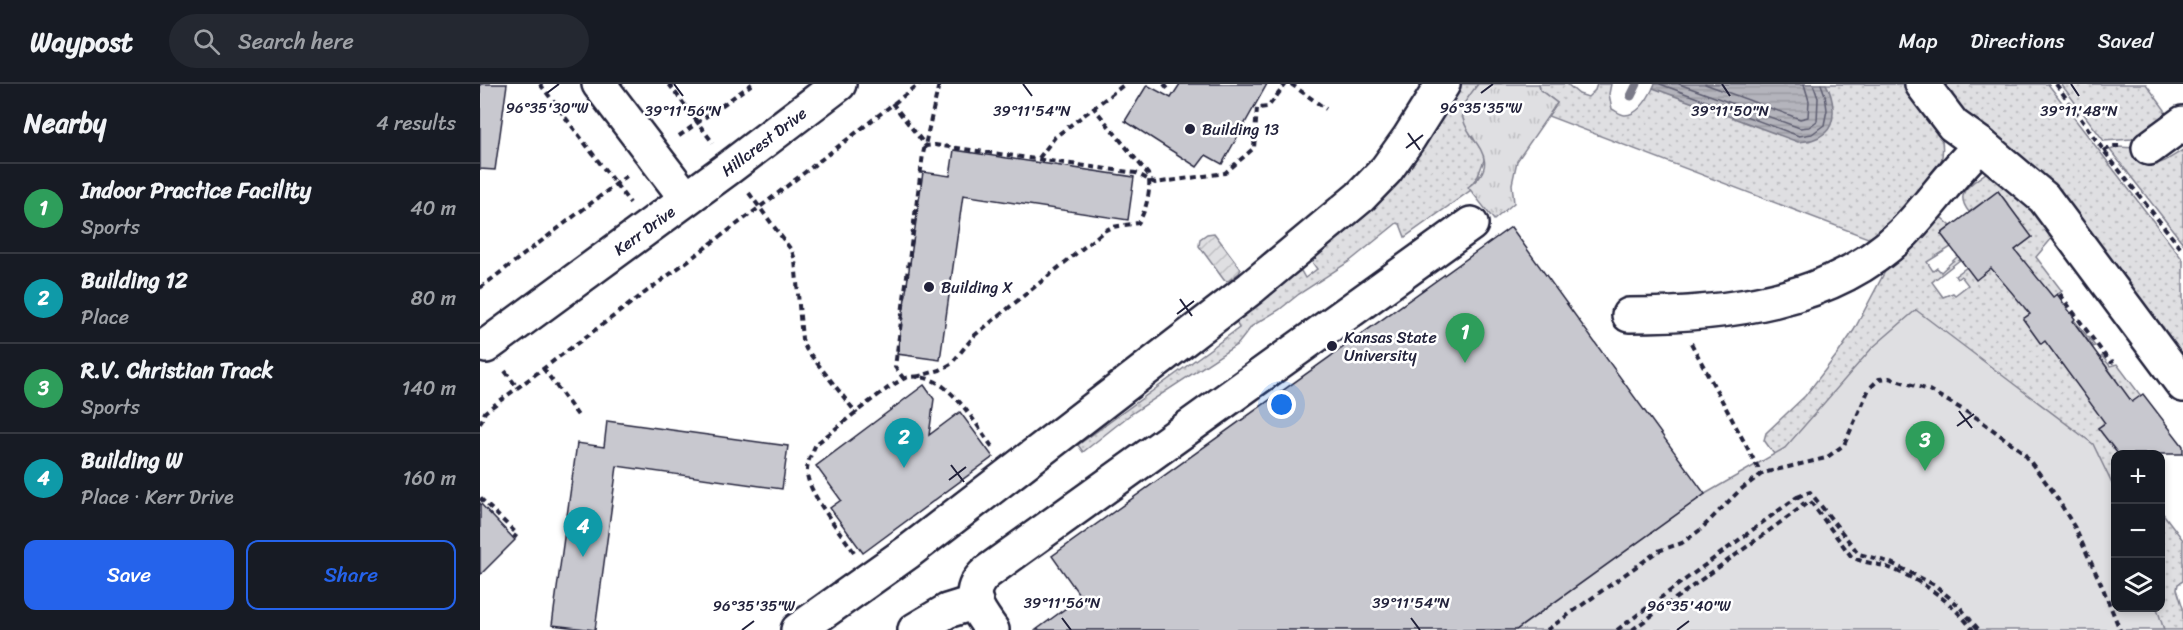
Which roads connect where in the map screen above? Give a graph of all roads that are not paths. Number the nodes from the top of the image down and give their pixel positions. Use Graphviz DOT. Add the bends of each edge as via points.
graph roads {
  1 [pos="599,84"];
  2 [pos="840,84"];
  3 [pos="1443,84"];
  4 [pos="1922,84"];
  5 [pos="2183,123"];
  6 [pos="1981,145"];
  7 [pos="2150,148"];
  8 [pos="686,198"];
  9 [pos="1471,224"];
  10 [pos="1629,315"];
  11 [pos="486,346"];
  12 [pos="2183,385"];
  13 [pos="975,602"];
  14 [pos="798,630"];
  15 [pos="915,630"];
  16 [pos="992,630"];
  1 -- 8 [label="street, Kerr Drive"];
  2 -- 8 [label="street, Hillcrest Drive"];
  3 -- 14 [label="street" via="1386,170 1360,197 1251,288 945,524"];
  4 -- 6 [label="street" via="1953,125"];
  5 -- 7 [label="street"];
  6 -- 10 [label="street" via="1901,235 1872,260 1833,282 1749,306 1676,315"];
  6 -- 12 [label="street" via="2044,198"];
  8 -- 11 [label="street, Kerr Drive"];
  9 -- 13 [label="street" via="987,572 974,590"];
  13 -- 15 [label="street" via="947,611"];
  13 -- 16 [label="street"];
}
